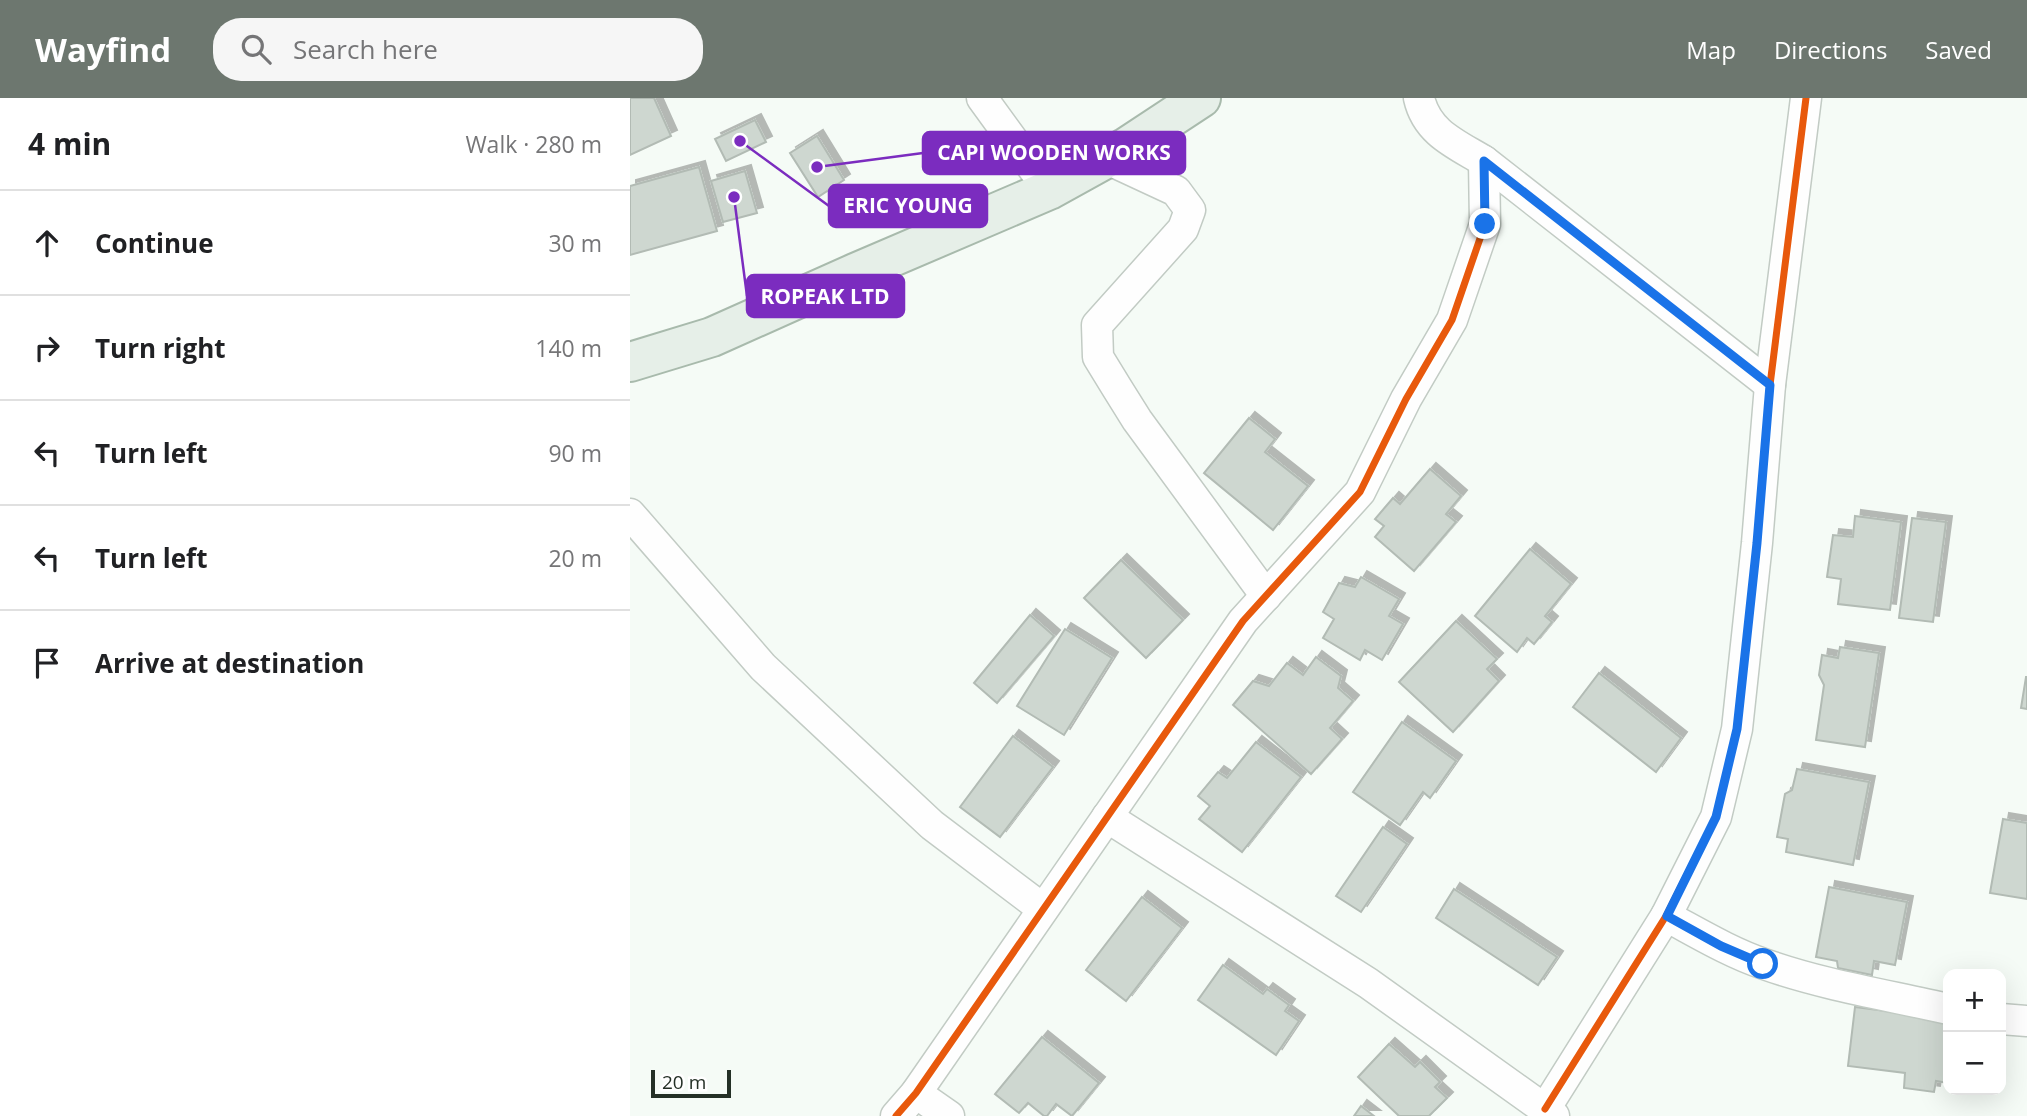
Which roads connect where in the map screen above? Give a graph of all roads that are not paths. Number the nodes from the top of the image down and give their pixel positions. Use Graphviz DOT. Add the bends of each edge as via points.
graph roads {
  1 [pos="982,98"];
  2 [pos="1201,98"];
  3 [pos="1419,98"];
  4 [pos="1806,98"];
  5 [pos="1105,159"];
  6 [pos="1484,161"];
  7 [pos="1049,190"];
  8 [pos="630,362"];
  9 [pos="1770,385"];
  10 [pos="630,514"];
  11 [pos="1266,596"];
  12 [pos="1107,817"];
  13 [pos="1043,909"];
  14 [pos="1667,916"];
  15 [pos="1943,1008"];
  16 [pos="2006,1019"];
  17 [pos="2027,1020"];
  18 [pos="915,1093"];
  19 [pos="1550,1113"];
  20 [pos="896,1116"];
  21 [pos="949,1116"];
  1 -- 7 [label="street"];
  2 -- 5 [label="main road"];
  3 -- 6 [label="street" via="1436,132"];
  4 -- 9 [label="street"];
  5 -- 7 [label="main road"];
  5 -- 11 [label="street" via="1176,191 1190,210 1183,229 1097,325 1098,357 1137,419"];
  6 -- 9 [label="street"];
  6 -- 11 [label="street" via="1485,224 1452,320 1360,492"];
  7 -- 8 [label="main road" via="712,337"];
  9 -- 14 [label="street" via="1737,729 1716,817"];
  10 -- 13 [label="street" via="763,667 932,825"];
  11 -- 12 [label="street" via="1243,621"];
  12 -- 13 [label="street"];
  12 -- 19 [label="street" via="1368,982"];
  13 -- 18 [label="street"];
  14 -- 15 [label="street" via="1763,964"];
  14 -- 19 [label="street"];
  16 -- 17 [label="street"];
  18 -- 20 [label="street"];
  18 -- 21 [label="street"];
}
